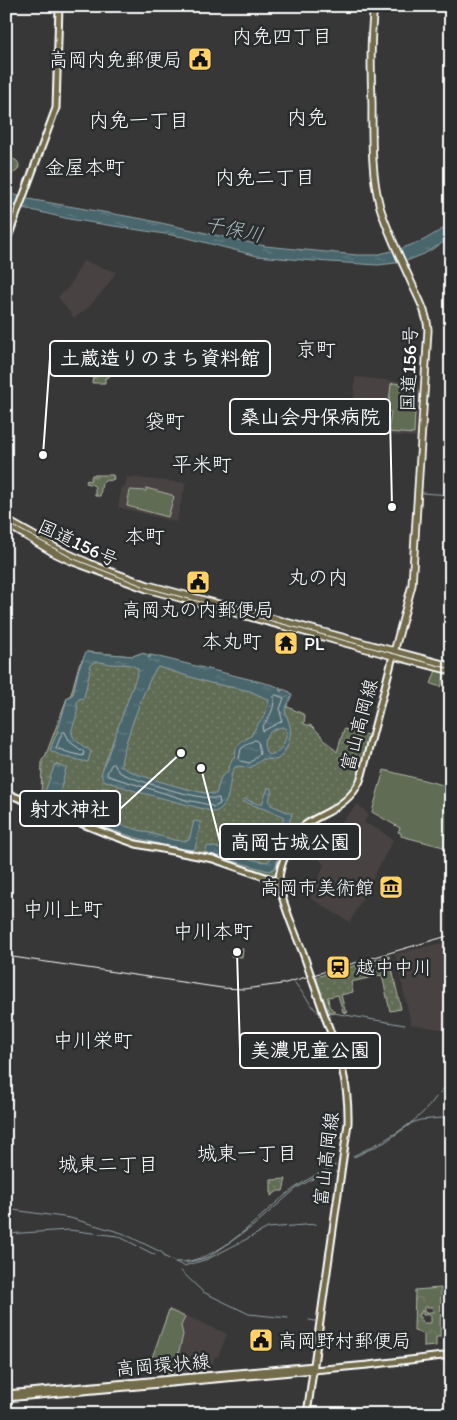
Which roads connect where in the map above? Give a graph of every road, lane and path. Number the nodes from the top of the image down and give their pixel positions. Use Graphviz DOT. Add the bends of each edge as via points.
graph roads {
  1 [pos="59,6"];
  2 [pos="374,6"];
  3 [pos="6,243"];
  4 [pos="6,520"];
  5 [pos="6,524"];
  6 [pos="394,654"];
  7 [pos="451,666"];
  8 [pos="451,671"];
  9 [pos="6,793"];
  10 [pos="279,882"];
  11 [pos="451,1355"];
  12 [pos="312,1368"];
  13 [pos="6,1396"];
  14 [pos="307,1414"];
  1 -- 3 [label="main road" via="56,108"];
  2 -- 6 [label="highway, 国道156号" via="371,79 373,168 380,207 425,314 428,330 412,585"];
  4 -- 6 [label="highway, 国道156号" via="56,548 148,585"];
  5 -- 6 [label="highway, 国道156号" via="71,561 147,589"];
  6 -- 7 [label="main road"];
  6 -- 8 [label="main road"];
  6 -- 10 [label="main road, 富山高岡線" via="357,787 341,804 296,832"];
  9 -- 10 [label="main road" via="128,841 213,859"];
  10 -- 12 [label="main road, 富山高岡線, bridge" via="344,1072 348,1106"];
  11 -- 12 [label="main road, 高岡環状線"];
  12 -- 13 [label="main road, 高岡環状線"];
  12 -- 14 [label="main road, 富山高岡線"];
}
